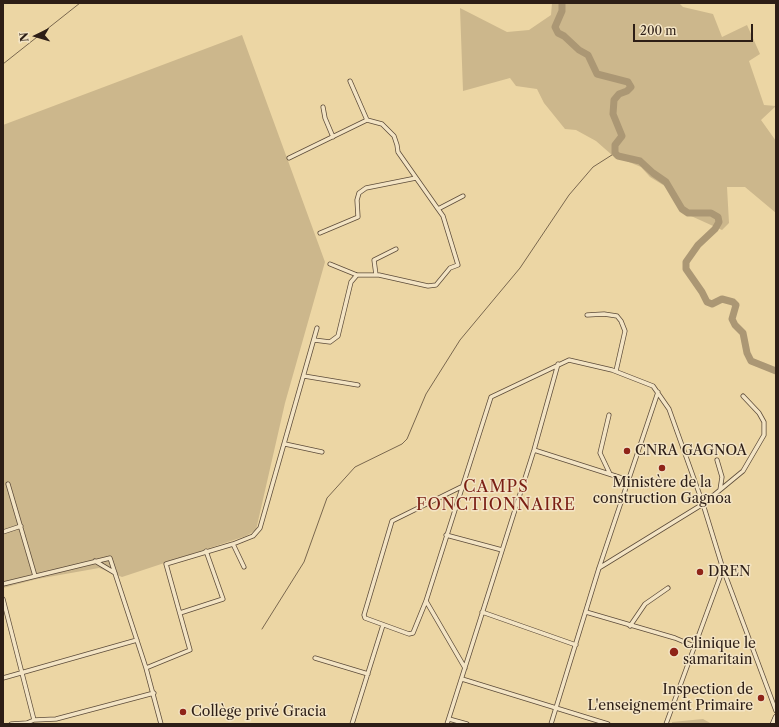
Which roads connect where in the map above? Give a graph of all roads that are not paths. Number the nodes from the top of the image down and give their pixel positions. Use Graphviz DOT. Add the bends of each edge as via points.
graph roads {
  1 [pos="350,81"];
  2 [pos="323,107"];
  3 [pos="367,120"];
  4 [pos="333,137"];
  5 [pos="289,158"];
  6 [pos="416,178"];
  7 [pos="463,196"];
  8 [pos="438,209"];
  9 [pos="320,233"];
  10 [pos="396,249"];
  11 [pos="330,264"];
  12 [pos="357,275"];
  13 [pos="376,275"];
  14 [pos="587,315"];
  15 [pos="318,328"];
  16 [pos="314,340"];
  17 [pos="558,364"];
  18 [pos="616,371"];
  19 [pos="304,376"];
  20 [pos="358,385"];
  21 [pos="658,392"];
  22 [pos="743,396"];
  23 [pos="609,415"];
  24 [pos="285,444"];
  25 [pos="534,450"];
  26 [pos="322,452"];
  27 [pos="717,460"];
  28 [pos="610,474"];
  29 [pos="628,480"];
  30 [pos="8,484"];
  31 [pos="461,487"];
  32 [pos="720,490"];
  33 [pos="703,504"];
  34 [pos="21,526"];
  35 [pos="3,532"];
  36 [pos="446,535"];
  37 [pos="233,544"];
  38 [pos="502,550"];
  39 [pos="206,551"];
  40 [pos="96,561"];
  41 [pos="244,567"];
  42 [pos="599,568"];
  43 [pos="723,569"];
  44 [pos="115,573"];
  45 [pos="36,576"];
  46 [pos="3,584"];
  47 [pos="668,588"];
  48 [pos="3,599"];
  49 [pos="426,601"];
  50 [pos="482,612"];
  51 [pos="586,612"];
  52 [pos="180,613"];
  53 [pos="383,625"];
  54 [pos="630,626"];
  55 [pos="137,640"];
  56 [pos="576,646"];
  57 [pos="694,646"];
  58 [pos="315,658"];
  59 [pos="146,668"];
  60 [pos="465,668"];
  61 [pos="22,672"];
  62 [pos="368,674"];
  63 [pos="3,678"];
  64 [pos="462,679"];
  65 [pos="154,693"];
  66 [pos="557,708"];
  67 [pos="776,710"];
  68 [pos="776,717"];
  69 [pos="449,719"];
  70 [pos="34,720"];
  71 [pos="11,724"];
  72 [pos="161,724"];
  73 [pos="352,724"];
  74 [pos="447,724"];
  75 [pos="467,724"];
  76 [pos="551,724"];
  77 [pos="608,724"];
  78 [pos="666,724"];
  79 [pos="773,724"];
  1 -- 3 [label="street"];
  2 -- 4 [label="street"];
  3 -- 4 [label="street"];
  3 -- 6 [label="street" via="382,124 394,136 398,152"];
  4 -- 5 [label="street"];
  6 -- 8 [label="street"];
  6 -- 9 [label="street" via="366,188 359,193 357,200 358,217"];
  7 -- 8 [label="street"];
  8 -- 13 [label="street" via="443,216 458,265 450,268 436,284 428,286"];
  10 -- 13 [label="street" via="374,260"];
  11 -- 12 [label="street"];
  12 -- 13 [label="street"];
  12 -- 16 [label="street" via="351,282 338,336 330,342"];
  14 -- 18 [label="street" via="617,316 621,321 625,331"];
  15 -- 16 [label="street"];
  16 -- 19 [label="street"];
  17 -- 18 [label="street" via="569,360"];
  17 -- 25 [label="street"];
  17 -- 31 [label="street" via="491,397"];
  18 -- 21 [label="street" via="647,383"];
  19 -- 20 [label="street"];
  19 -- 24 [label="street"];
  21 -- 29 [label="street"];
  21 -- 33 [label="street" via="669,409"];
  22 -- 32 [label="street" via="759,412 764,422 764,435 743,471"];
  23 -- 28 [label="street" via="600,453"];
  24 -- 26 [label="street"];
  24 -- 37 [label="street" via="260,528 253,536"];
  25 -- 28 [label="street"];
  25 -- 38 [label="street"];
  27 -- 32 [label="street" via="722,477"];
  28 -- 29 [label="street"];
  29 -- 42 [label="street"];
  30 -- 34 [label="street"];
  31 -- 36 [label="street"];
  31 -- 53 [label="street" via="392,521 364,615 365,618"];
  32 -- 33 [label="street"];
  33 -- 42 [label="street"];
  33 -- 43 [label="street"];
  34 -- 35 [label="street"];
  34 -- 45 [label="street"];
  36 -- 38 [label="street"];
  36 -- 49 [label="street"];
  37 -- 39 [label="street"];
  37 -- 41 [label="street"];
  38 -- 50 [label="street"];
  39 -- 52 [label="street" via="166,564"];
  39 -- 52 [label="street" via="223,599"];
  40 -- 44 [label="street"];
  40 -- 44 [label="street" via="110,558"];
  40 -- 45 [label="street"];
  42 -- 51 [label="street"];
  43 -- 57 [label="street"];
  43 -- 67 [label="street"];
  44 -- 55 [label="street"];
  45 -- 46 [label="street"];
  47 -- 54 [label="street" via="645,604"];
  48 -- 61 [label="street"];
  49 -- 53 [label="street" via="411,634"];
  49 -- 60 [label="street"];
  50 -- 56 [label="street"];
  50 -- 60 [label="street"];
  51 -- 54 [label="street"];
  51 -- 56 [label="street"];
  52 -- 59 [label="street" via="190,650"];
  53 -- 62 [label="street"];
  54 -- 57 [label="street"];
  55 -- 59 [label="street"];
  55 -- 61 [label="street"];
  56 -- 66 [label="street"];
  57 -- 78 [label="street"];
  58 -- 62 [label="street"];
  59 -- 65 [label="street"];
  60 -- 64 [label="street"];
  61 -- 63 [label="street"];
  61 -- 70 [label="street"];
  62 -- 73 [label="street"];
  64 -- 66 [label="street"];
  64 -- 69 [label="street"];
  65 -- 70 [label="street" via="56,719"];
  65 -- 72 [label="street"];
  66 -- 76 [label="street"];
  66 -- 77 [label="street"];
  68 -- 79 [label="street"];
  69 -- 74 [label="street"];
  69 -- 75 [label="street"];
  70 -- 71 [label="street"];
}
